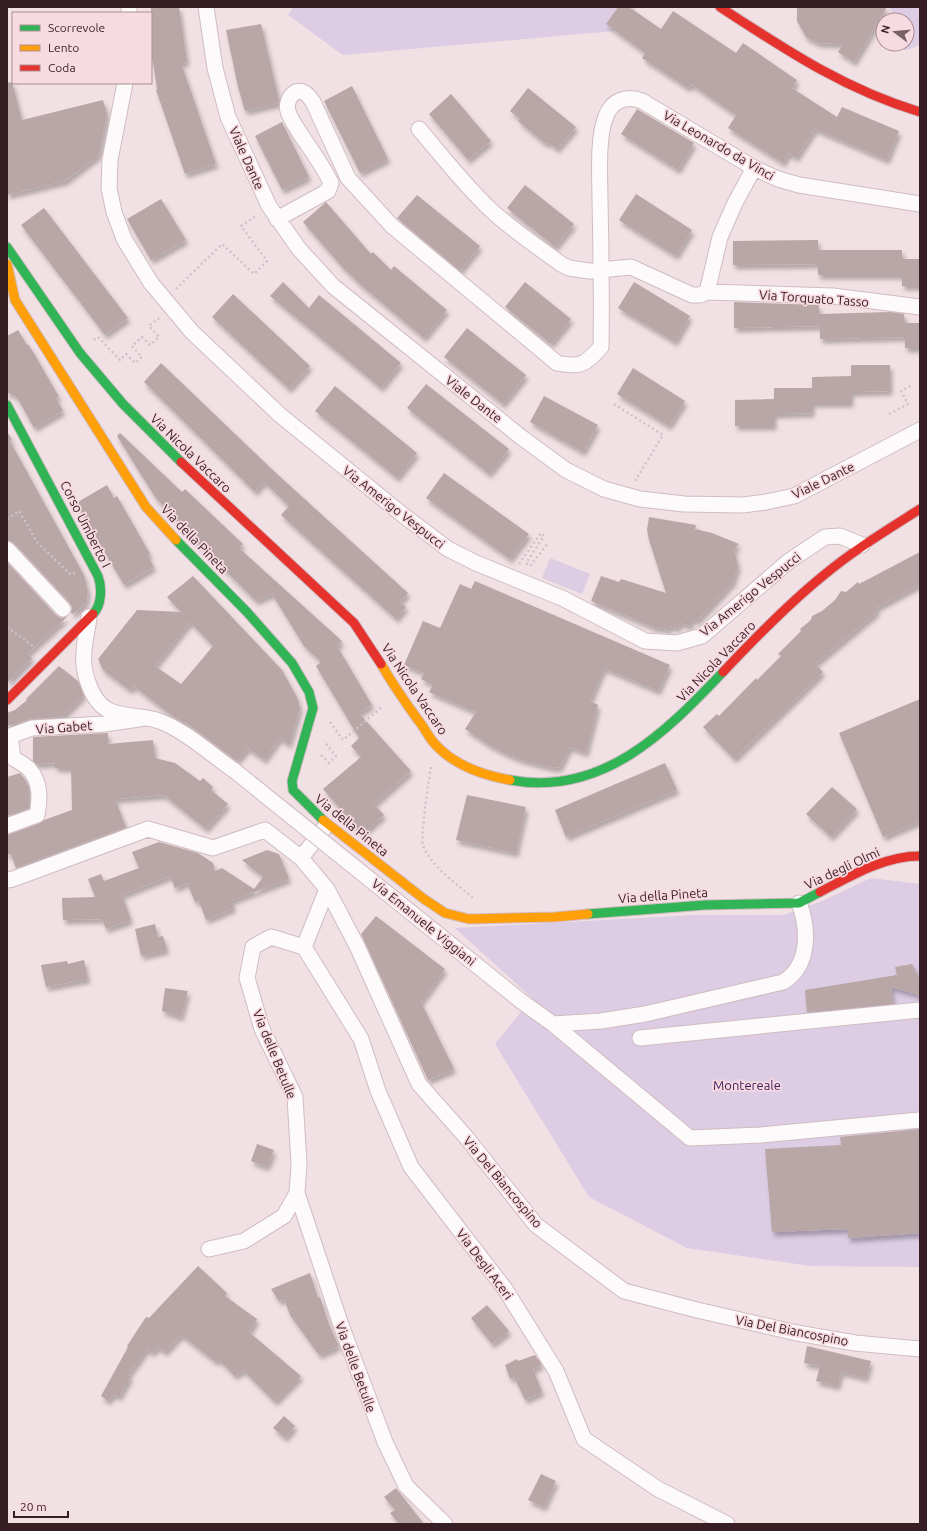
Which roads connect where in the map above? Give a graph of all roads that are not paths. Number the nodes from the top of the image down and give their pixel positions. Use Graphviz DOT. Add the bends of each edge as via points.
graph roads {
  1 [pos="206,7"];
  2 [pos="720,7"];
  3 [pos="125,84"];
  4 [pos="920,112"];
  5 [pos="419,129"];
  6 [pos="754,168"];
  7 [pos="920,204"];
  8 [pos="277,219"];
  9 [pos="7,247"];
  10 [pos="7,264"];
  11 [pos="601,270"];
  12 [pos="707,292"];
  13 [pos="920,307"];
  14 [pos="7,406"];
  15 [pos="920,430"];
  16 [pos="920,509"];
  17 [pos="862,545"];
  18 [pos="7,549"];
  19 [pos="63,609"];
  20 [pos="90,617"];
  21 [pos="9,696"];
  22 [pos="145,718"];
  23 [pos="327,824"];
  24 [pos="7,826"];
  25 [pos="920,856"];
  26 [pos="301,858"];
  27 [pos="7,880"];
  28 [pos="327,889"];
  29 [pos="799,903"];
  30 [pos="304,947"];
  31 [pos="920,1010"];
  32 [pos="553,1024"];
  33 [pos="640,1038"];
  34 [pos="920,1120"];
  35 [pos="297,1193"];
  36 [pos="209,1249"];
  37 [pos="920,1350"];
  38 [pos="445,1524"];
  39 [pos="727,1524"];
  1 -- 8 [label="street, Viale Dante" via="215,68 228,117"];
  2 -- 4 [label="street" via="841,81 878,98"];
  3 -- 17 [label="street, Via Amerigo Vespucci" via="110,160 109,188 124,239 151,283 192,332 280,415 448,550 564,599 645,641 677,643 702,636 789,560 825,537 840,536"];
  5 -- 11 [label="street, Via Torquato Tasso" via="476,195 504,222 569,268"];
  6 -- 7 [label="street, Via Leonardo da Vinci" via="800,185"];
  6 -- 11 [label="street, Via Leonardo da Vinci" via="642,101 635,98 621,99 606,116 602,140"];
  6 -- 12 [label="street" via="720,237"];
  8 -- 11 [label="street, Via Leonardo da Vinci" via="328,191 331,183 287,110 291,96 296,92 303,92 313,102 348,178 392,226 557,363 573,366 587,362 601,347"];
  8 -- 15 [label="street, Viale Dante" via="299,249 333,286 521,437 566,470 604,489 640,499 684,504 743,505 766,502 794,496"];
  9 -- 17 [label="street, Via Nicola Vaccaro" via="80,353 124,404 197,478 354,623 436,745 450,758 480,773 534,783 566,781 590,775 639,750 670,726 794,601"];
  10 -- 23 [label="street, Via della Pineta" via="15,300 146,507 292,663 309,692 313,708 292,781 293,790"];
  11 -- 12 [label="street, Via Torquato Tasso" via="631,267 692,295"];
  12 -- 13 [label="street, Via Torquato Tasso" via="833,296"];
  14 -- 20 [label="street, Corso Umberto I" via="99,580 100,600"];
  16 -- 17 [label="street, Via Nicola Vaccaro"];
  18 -- 19 [label="street"];
  20 -- 21 [label="street, Corso Umberto I"];
  20 -- 22 [label="street, Via Emanuele Viggiani" via="83,654 86,677 96,700 108,710"];
  22 -- 24 [label="street, Via Gabet" via="105,724 32,728 10,736 13,758 29,769 36,780 40,797 37,815"];
  22 -- 32 [label="street, Via Emanuele Viggiani, bridge" via="158,720 174,728 235,772"];
  23 -- 26 [label="street"];
  23 -- 29 [label="street, Via della Pineta" via="446,913 469,919 555,917 704,905"];
  25 -- 29 [label="street, Via degli Olmi" via="888,861 862,871"];
  26 -- 27 [label="street, Via Del Biancospino" via="265,830 213,848 148,829"];
  26 -- 28 [label="street, Via Del Biancospino"];
  28 -- 30 [label="street"];
  28 -- 37 [label="street, Via Del Biancospino" via="357,946 419,1084 466,1137 536,1225 624,1291 796,1333"];
  29 -- 32 [label="street" via="804,915 806,943 797,970 792,977 783,982 645,1014"];
  30 -- 35 [label="street, Via delle Betulle" via="271,937 253,947 247,978 262,1029 295,1097 299,1164"];
  30 -- 39 [label="street, Via Degli Aceri" via="361,1038 378,1091 411,1167 505,1289 556,1371 584,1439 658,1489"];
  31 -- 33 [label="street"];
  32 -- 34 [label="street, Via Emanuele Viggiani" via="690,1138 761,1135"];
  35 -- 36 [label="street, Via delle Betulle" via="284,1216 244,1241"];
  35 -- 38 [label="street, Via delle Betulle" via="341,1326 385,1442 406,1486"];
}
